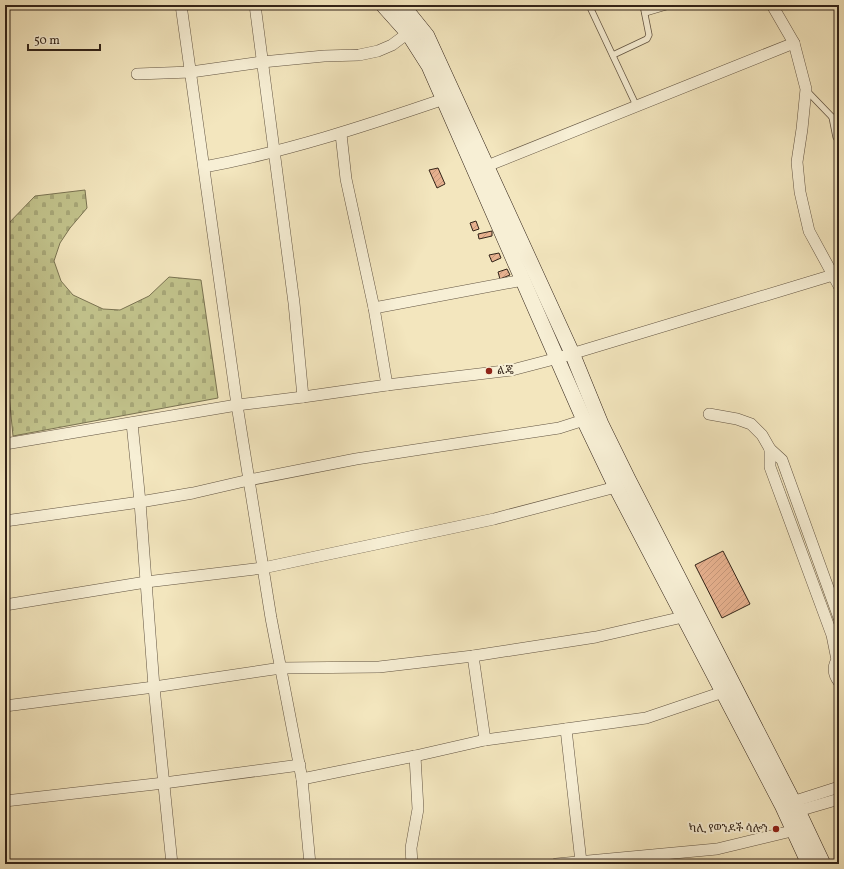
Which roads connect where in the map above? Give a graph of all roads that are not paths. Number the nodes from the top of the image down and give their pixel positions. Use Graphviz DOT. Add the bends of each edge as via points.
graph roads {
  1 [pos="181,5"];
  2 [pos="255,5"];
  3 [pos="383,5"];
  4 [pos="402,5"];
  5 [pos="589,5"];
  6 [pos="643,5"];
  7 [pos="672,5"];
  8 [pos="772,5"];
  9 [pos="645,13"];
  10 [pos="408,33"];
  11 [pos="794,43"];
  12 [pos="612,55"];
  13 [pos="262,62"];
  14 [pos="191,72"];
  15 [pos="136,74"];
  16 [pos="806,89"];
  17 [pos="444,99"];
  18 [pos="636,105"];
  19 [pos="832,117"];
  20 [pos="839,121"];
  21 [pos="341,134"];
  22 [pos="839,142"];
  23 [pos="274,153"];
  24 [pos="487,166"];
  25 [pos="204,167"];
  26 [pos="833,275"];
  27 [pos="523,280"];
  28 [pos="839,286"];
  29 [pos="374,308"];
  30 [pos="572,353"];
  31 [pos="558,358"];
  32 [pos="387,384"];
  33 [pos="303,397"];
  34 [pos="237,406"];
  35 [pos="709,414"];
  36 [pos="584,420"];
  37 [pos="132,423"];
  38 [pos="5,444"];
  39 [pos="770,449"];
  40 [pos="249,480"];
  41 [pos="616,487"];
  42 [pos="140,502"];
  43 [pos="5,521"];
  44 [pos="263,568"];
  45 [pos="146,582"];
  46 [pos="5,605"];
  47 [pos="683,617"];
  48 [pos="839,618"];
  49 [pos="473,656"];
  50 [pos="838,659"];
  51 [pos="281,668"];
  52 [pos="839,682"];
  53 [pos="154,687"];
  54 [pos="723,692"];
  55 [pos="5,706"];
  56 [pos="566,730"];
  57 [pos="485,740"];
  58 [pos="415,756"];
  59 [pos="300,765"];
  60 [pos="302,779"];
  61 [pos="164,783"];
  62 [pos="839,787"];
  63 [pos="839,799"];
  64 [pos="5,801"];
  65 [pos="790,808"];
  66 [pos="800,829"];
  67 [pos="581,862"];
  68 [pos="172,864"];
  69 [pos="310,864"];
  70 [pos="412,864"];
  71 [pos="556,864"];
  72 [pos="809,864"];
  73 [pos="823,864"];
  1 -- 14 [label="street"];
  2 -- 13 [label="street"];
  3 -- 10 [label="main road"];
  4 -- 24 [label="main road" via="427,36"];
  5 -- 12 [label="lane"];
  6 -- 9 [label="lane"];
  7 -- 9 [label="lane"];
  8 -- 11 [label="street"];
  9 -- 12 [label="lane" via="649,35 647,39"];
  10 -- 13 [label="street" via="392,45 359,55"];
  10 -- 17 [label="main road" via="429,66"];
  11 -- 16 [label="street"];
  11 -- 18 [label="street"];
  12 -- 18 [label="lane"];
  13 -- 14 [label="street"];
  13 -- 23 [label="street"];
  14 -- 15 [label="street"];
  14 -- 25 [label="street"];
  16 -- 19 [label="lane"];
  16 -- 26 [label="street" via="797,162 800,192 809,231"];
  17 -- 21 [label="street"];
  17 -- 27 [label="main road"];
  18 -- 24 [label="street"];
  19 -- 20 [label="lane"];
  19 -- 22 [label="lane"];
  21 -- 23 [label="street"];
  21 -- 29 [label="street" via="346,179"];
  23 -- 25 [label="street"];
  23 -- 33 [label="street" via="294,303"];
  24 -- 30 [label="main road"];
  25 -- 34 [label="street"];
  26 -- 28 [label="street"];
  26 -- 30 [label="street"];
  27 -- 29 [label="street"];
  27 -- 31 [label="main road"];
  29 -- 32 [label="street"];
  30 -- 31 [label="street"];
  30 -- 65 [label="main road" via="601,424"];
  31 -- 32 [label="street" via="512,370"];
  31 -- 36 [label="main road"];
  32 -- 33 [label="street"];
  33 -- 34 [label="street"];
  34 -- 37 [label="street"];
  34 -- 40 [label="street"];
  35 -- 39 [label="street" via="751,424 762,435"];
  36 -- 40 [label="street" via="559,428 364,458"];
  36 -- 41 [label="main road"];
  37 -- 38 [label="street"];
  37 -- 42 [label="street"];
  39 -- 48 [label="street" via="782,460"];
  39 -- 50 [label="street" via="770,467 832,635"];
  40 -- 42 [label="street"];
  40 -- 44 [label="street"];
  41 -- 44 [label="street" via="494,519"];
  41 -- 47 [label="main road"];
  42 -- 43 [label="street"];
  42 -- 45 [label="street"];
  44 -- 45 [label="street"];
  44 -- 51 [label="street"];
  45 -- 46 [label="street"];
  45 -- 53 [label="street"];
  47 -- 49 [label="street" via="596,636"];
  47 -- 54 [label="main road"];
  49 -- 51 [label="street" via="379,667"];
  49 -- 57 [label="street"];
  50 -- 52 [label="street" via="833,668"];
  51 -- 53 [label="street"];
  51 -- 59 [label="street"];
  53 -- 55 [label="street"];
  53 -- 61 [label="street"];
  54 -- 56 [label="street" via="646,718"];
  54 -- 65 [label="main road"];
  56 -- 57 [label="street"];
  56 -- 67 [label="street"];
  57 -- 58 [label="street"];
  58 -- 60 [label="street"];
  58 -- 70 [label="street" via="418,809 411,848"];
  59 -- 60 [label="street"];
  59 -- 61 [label="street"];
  60 -- 69 [label="street"];
  61 -- 64 [label="street"];
  61 -- 68 [label="street"];
  62 -- 65 [label="street"];
  63 -- 65 [label="street"];
  65 -- 66 [label="main road"];
  66 -- 67 [label="street" via="717,849"];
  66 -- 72 [label="main road"];
  66 -- 73 [label="main road"];
  67 -- 71 [label="street"];
}
